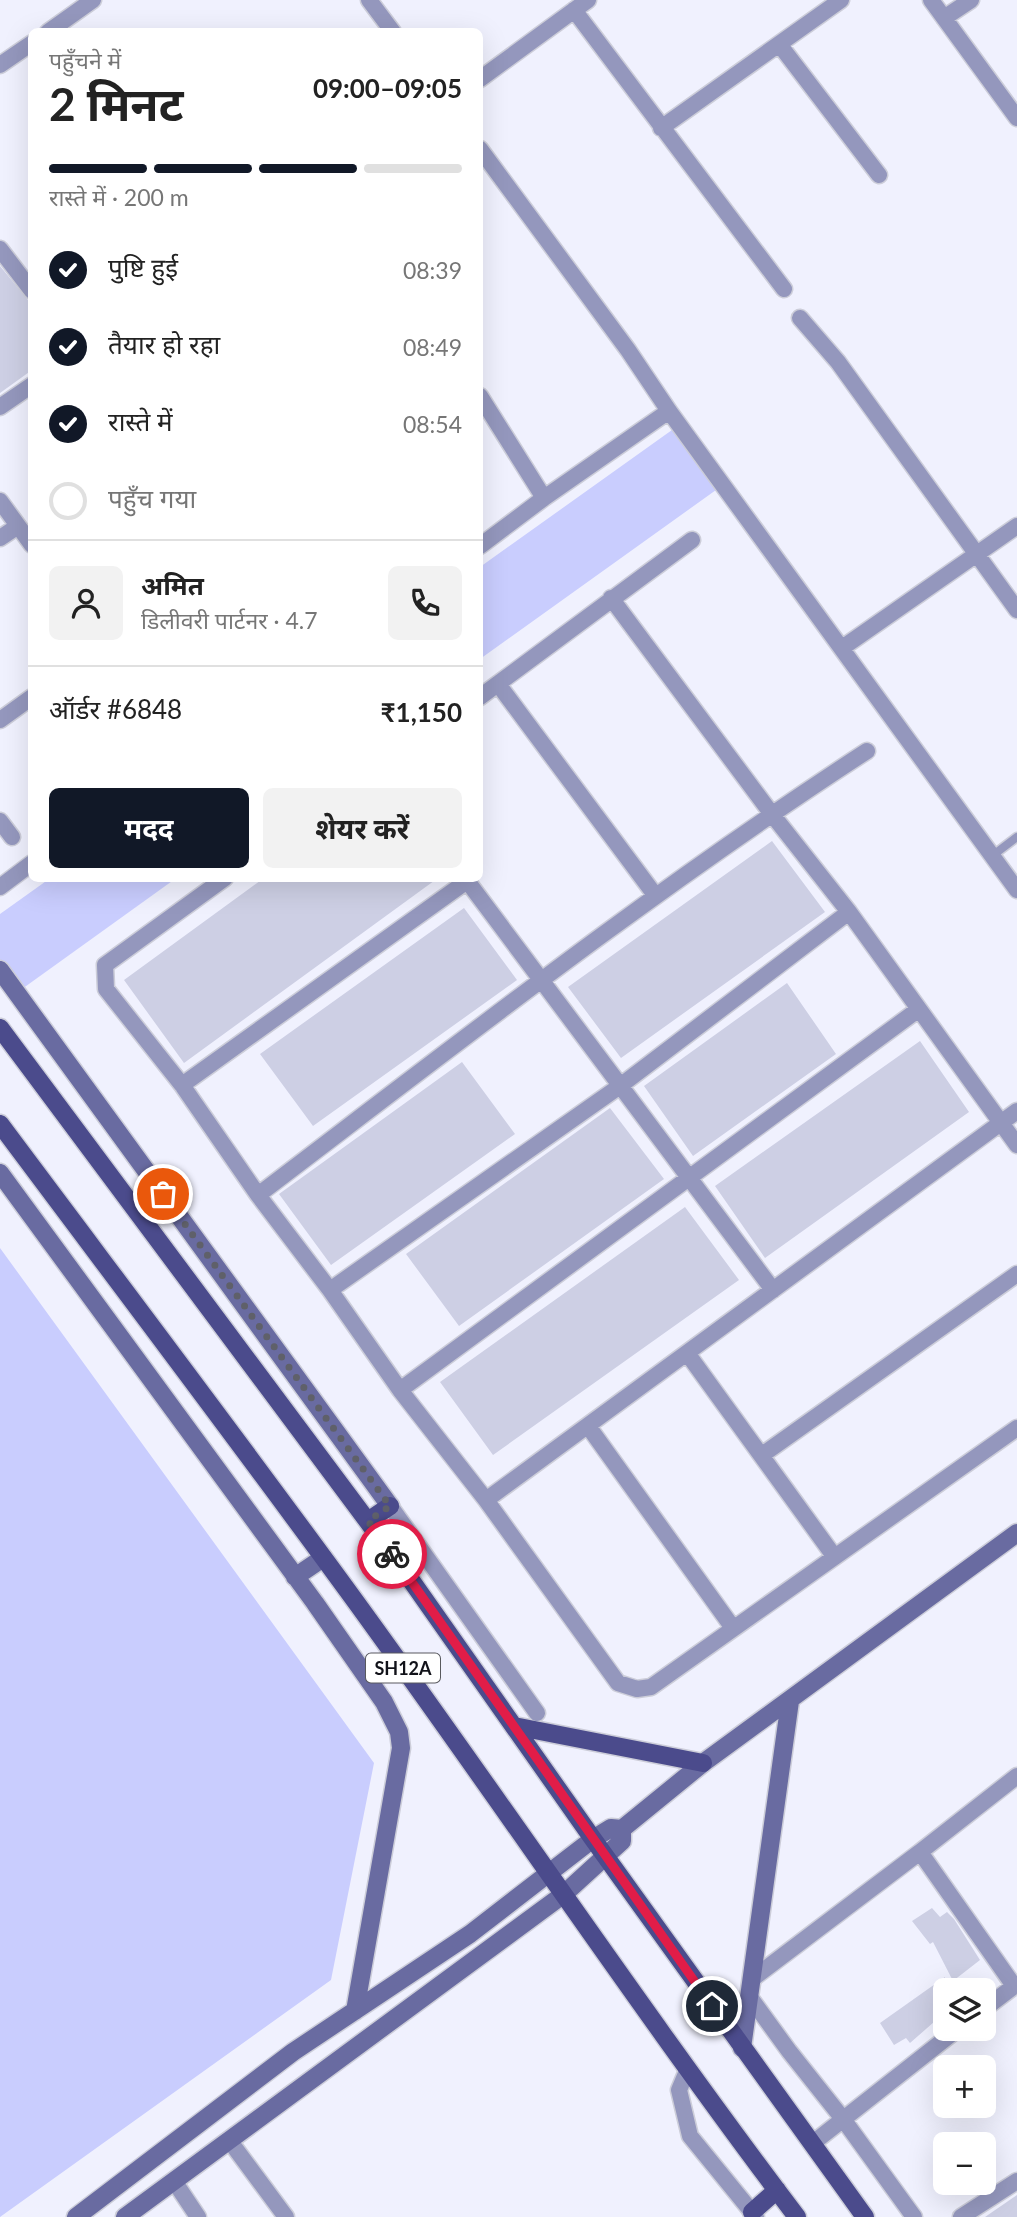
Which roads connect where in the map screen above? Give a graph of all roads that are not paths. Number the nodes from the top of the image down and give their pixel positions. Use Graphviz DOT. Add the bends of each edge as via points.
graph roads {
  1 [pos="93,0"];
  2 [pos="369,0"];
  3 [pos="588,0"];
  4 [pos="841,0"];
  5 [pos="931,0"];
  6 [pos="971,0"];
  7 [pos="574,10"];
  8 [pos="944,18"];
  9 [pos="54,28"];
  10 [pos="390,28"];
  11 [pos="779,44"];
  12 [pos="28,46"];
  13 [pos="0,65"];
  14 [pos="483,77"];
  15 [pos="1017,118"];
  16 [pos="661,128"];
  17 [pos="483,153"];
  18 [pos="879,175"];
  19 [pos="0,249"];
  20 [pos="28,286"];
  21 [pos="784,289"];
  22 [pos="800,318"];
  23 [pos="28,388"];
  24 [pos="483,402"];
  25 [pos="0,407"];
  26 [pos="669,411"];
  27 [pos="544,498"];
  28 [pos="0,501"];
  29 [pos="18,526"];
  30 [pos="1017,526"];
  31 [pos="0,538"];
  32 [pos="28,540"];
  33 [pos="692,540"];
  34 [pos="483,544"];
  35 [pos="978,554"];
  36 [pos="611,598"];
  37 [pos="1017,610"];
  38 [pos="842,648"];
  39 [pos="498,684"];
  40 [pos="483,695"];
  41 [pos="28,700"];
  42 [pos="0,720"];
  43 [pos="867,751"];
  44 [pos="771,813"];
  45 [pos="0,821"];
  46 [pos="12,837"];
  47 [pos="1017,837"];
  48 [pos="992,856"];
  49 [pos="28,866"];
  50 [pos="219,882"];
  51 [pos="463,882"];
  52 [pos="468,882"];
  53 [pos="0,887"];
  54 [pos="1017,890"];
  55 [pos="655,895"];
  56 [pos="849,912"];
  57 [pos="0,970"];
  58 [pos="541,980"];
  59 [pos="919,1009"];
  60 [pos="0,1028"];
  61 [pos="182,1085"];
  62 [pos="620,1086"];
  63 [pos="1017,1111"];
  64 [pos="1001,1123"];
  65 [pos="0,1124"];
  66 [pos="1017,1145"];
  67 [pos="0,1173"];
  68 [pos="689,1178"];
  69 [pos="258,1195"];
  70 [pos="1014,1283"];
  71 [pos="330,1290"];
  72 [pos="773,1290"];
  73 [pos="687,1353"];
  74 [pos="400,1390"];
  75 [pos="588,1426"];
  76 [pos="1017,1428"];
  77 [pos="762,1455"];
  78 [pos="486,1500"];
  79 [pos="390,1506"];
  80 [pos="368,1521"];
  81 [pos="1017,1533"];
  82 [pos="834,1556"];
  83 [pos="323,1558"];
  84 [pos="295,1577"];
  85 [pos="733,1628"];
  86 [pos="790,1701"];
  87 [pos="537,1713"];
  88 [pos="514,1726"];
  89 [pos="703,1763"];
  90 [pos="1017,1776"];
  91 [pos="622,1829"];
  92 [pos="593,1839"];
  93 [pos="920,1852"];
  94 [pos="606,1857"];
  95 [pos="550,1874"];
  96 [pos="564,1894"];
  97 [pos="1015,1985"];
  98 [pos="750,1988"];
  99 [pos="996,2000"];
  100 [pos="355,2011"];
  101 [pos="942,2041"];
  102 [pos="742,2048"];
  103 [pos="687,2071"];
  104 [pos="843,2119"];
  105 [pos="229,2140"];
  106 [pos="813,2143"];
  107 [pos="174,2181"];
  108 [pos="1017,2181"];
  109 [pos="777,2190"];
  110 [pos="754,2214"];
  111 [pos="76,2217"];
  112 [pos="125,2217"];
  113 [pos="198,2217"];
  114 [pos="286,2217"];
  115 [pos="797,2217"];
  116 [pos="865,2217"];
  117 [pos="914,2217"];
  118 [pos="961,2217"];
  1 -- 9 [label="street"];
  2 -- 10 [label="street"];
  3 -- 7 [label="street"];
  4 -- 11 [label="street"];
  5 -- 8 [label="street"];
  6 -- 8 [label="street"];
  7 -- 14 [label="street"];
  7 -- 16 [label="street"];
  8 -- 15 [label="street"];
  11 -- 16 [label="street"];
  11 -- 18 [label="street"];
  12 -- 13 [label="street"];
  16 -- 21 [label="street"];
  17 -- 26 [label="street"];
  19 -- 20 [label="street"];
  22 -- 35 [label="street" via="838,362"];
  23 -- 25 [label="street"];
  24 -- 27 [label="street"];
  26 -- 27 [label="street"];
  26 -- 38 [label="street"];
  27 -- 34 [label="street"];
  28 -- 29 [label="street"];
  29 -- 31 [label="street"];
  29 -- 32 [label="street"];
  30 -- 35 [label="street"];
  33 -- 36 [label="street"];
  35 -- 37 [label="street"];
  35 -- 38 [label="street"];
  36 -- 39 [label="street"];
  36 -- 44 [label="street"];
  38 -- 48 [label="street"];
  39 -- 40 [label="street"];
  39 -- 55 [label="street"];
  41 -- 42 [label="street"];
  43 -- 44 [label="street"];
  44 -- 55 [label="street"];
  44 -- 56 [label="street"];
  45 -- 46 [label="street"];
  47 -- 48 [label="lane"];
  48 -- 54 [label="street"];
  49 -- 53 [label="street"];
  50 -- 61 [label="street" via="105,965 106,989"];
  51 -- 61 [label="street"];
  52 -- 58 [label="street"];
  55 -- 58 [label="street"];
  56 -- 59 [label="street"];
  56 -- 62 [label="street"];
  57 -- 79 [label="street"];
  58 -- 62 [label="street"];
  58 -- 69 [label="street"];
  59 -- 64 [label="street"];
  59 -- 68 [label="street"];
  60 -- 80 [label="main road, SH12A"];
  61 -- 69 [label="street"];
  62 -- 68 [label="street"];
  62 -- 71 [label="street"];
  63 -- 64 [label="street"];
  64 -- 66 [label="street"];
  64 -- 72 [label="street"];
  65 -- 83 [label="main road, SH12A"];
  67 -- 84 [label="street"];
  68 -- 72 [label="street"];
  68 -- 74 [label="street"];
  69 -- 71 [label="street"];
  70 -- 77 [label="street"];
  71 -- 74 [label="street"];
  72 -- 73 [label="street"];
  73 -- 75 [label="street"];
  73 -- 77 [label="street"];
  74 -- 78 [label="street"];
  75 -- 78 [label="street"];
  75 -- 85 [label="street"];
  76 -- 82 [label="street"];
  77 -- 82 [label="street"];
  78 -- 85 [label="street" via="618,1683 637,1689 651,1687"];
  79 -- 80 [label="main road"];
  79 -- 87 [label="street"];
  80 -- 88 [label="main road, SH12A"];
  81 -- 86 [label="street"];
  82 -- 85 [label="street"];
  83 -- 84 [label="street"];
  83 -- 95 [label="main road, SH12A"];
  84 -- 100 [label="street" via="384,1702 399,1732 401,1748"];
  86 -- 89 [label="street"];
  86 -- 98 [label="street"];
  88 -- 89 [label="main road"];
  88 -- 92 [label="main road, SH12A"];
  89 -- 91 [label="street"];
  90 -- 93 [label="street"];
  91 -- 92 [label="street" via="611,1828"];
  91 -- 94 [label="street" via="622,1841"];
  92 -- 94 [label="main road, SH12A"];
  92 -- 95 [label="street"];
  93 -- 97 [label="street"];
  93 -- 98 [label="street"];
  94 -- 96 [label="street"];
  94 -- 102 [label="main road, SH12A"];
  95 -- 96 [label="main road, SH12A"];
  95 -- 100 [label="street"];
  96 -- 103 [label="main road, SH12A"];
  96 -- 105 [label="street"];
  97 -- 99 [label="street"];
  98 -- 102 [label="street"];
  98 -- 104 [label="street" via="789,2051"];
  100 -- 111 [label="street"];
  101 -- 104 [label="street"];
  102 -- 106 [label="main road, SH12A"];
  103 -- 109 [label="main road, SH12A"];
  103 -- 110 [label="street" via="679,2090 690,2136"];
  104 -- 106 [label="street"];
  104 -- 117 [label="street"];
  105 -- 107 [label="street"];
  105 -- 114 [label="street"];
  106 -- 116 [label="main road, SH12A"];
  107 -- 112 [label="street"];
  107 -- 113 [label="street"];
  108 -- 118 [label="street"];
  109 -- 110 [label="main road"];
  109 -- 115 [label="main road, SH12A"];
}
